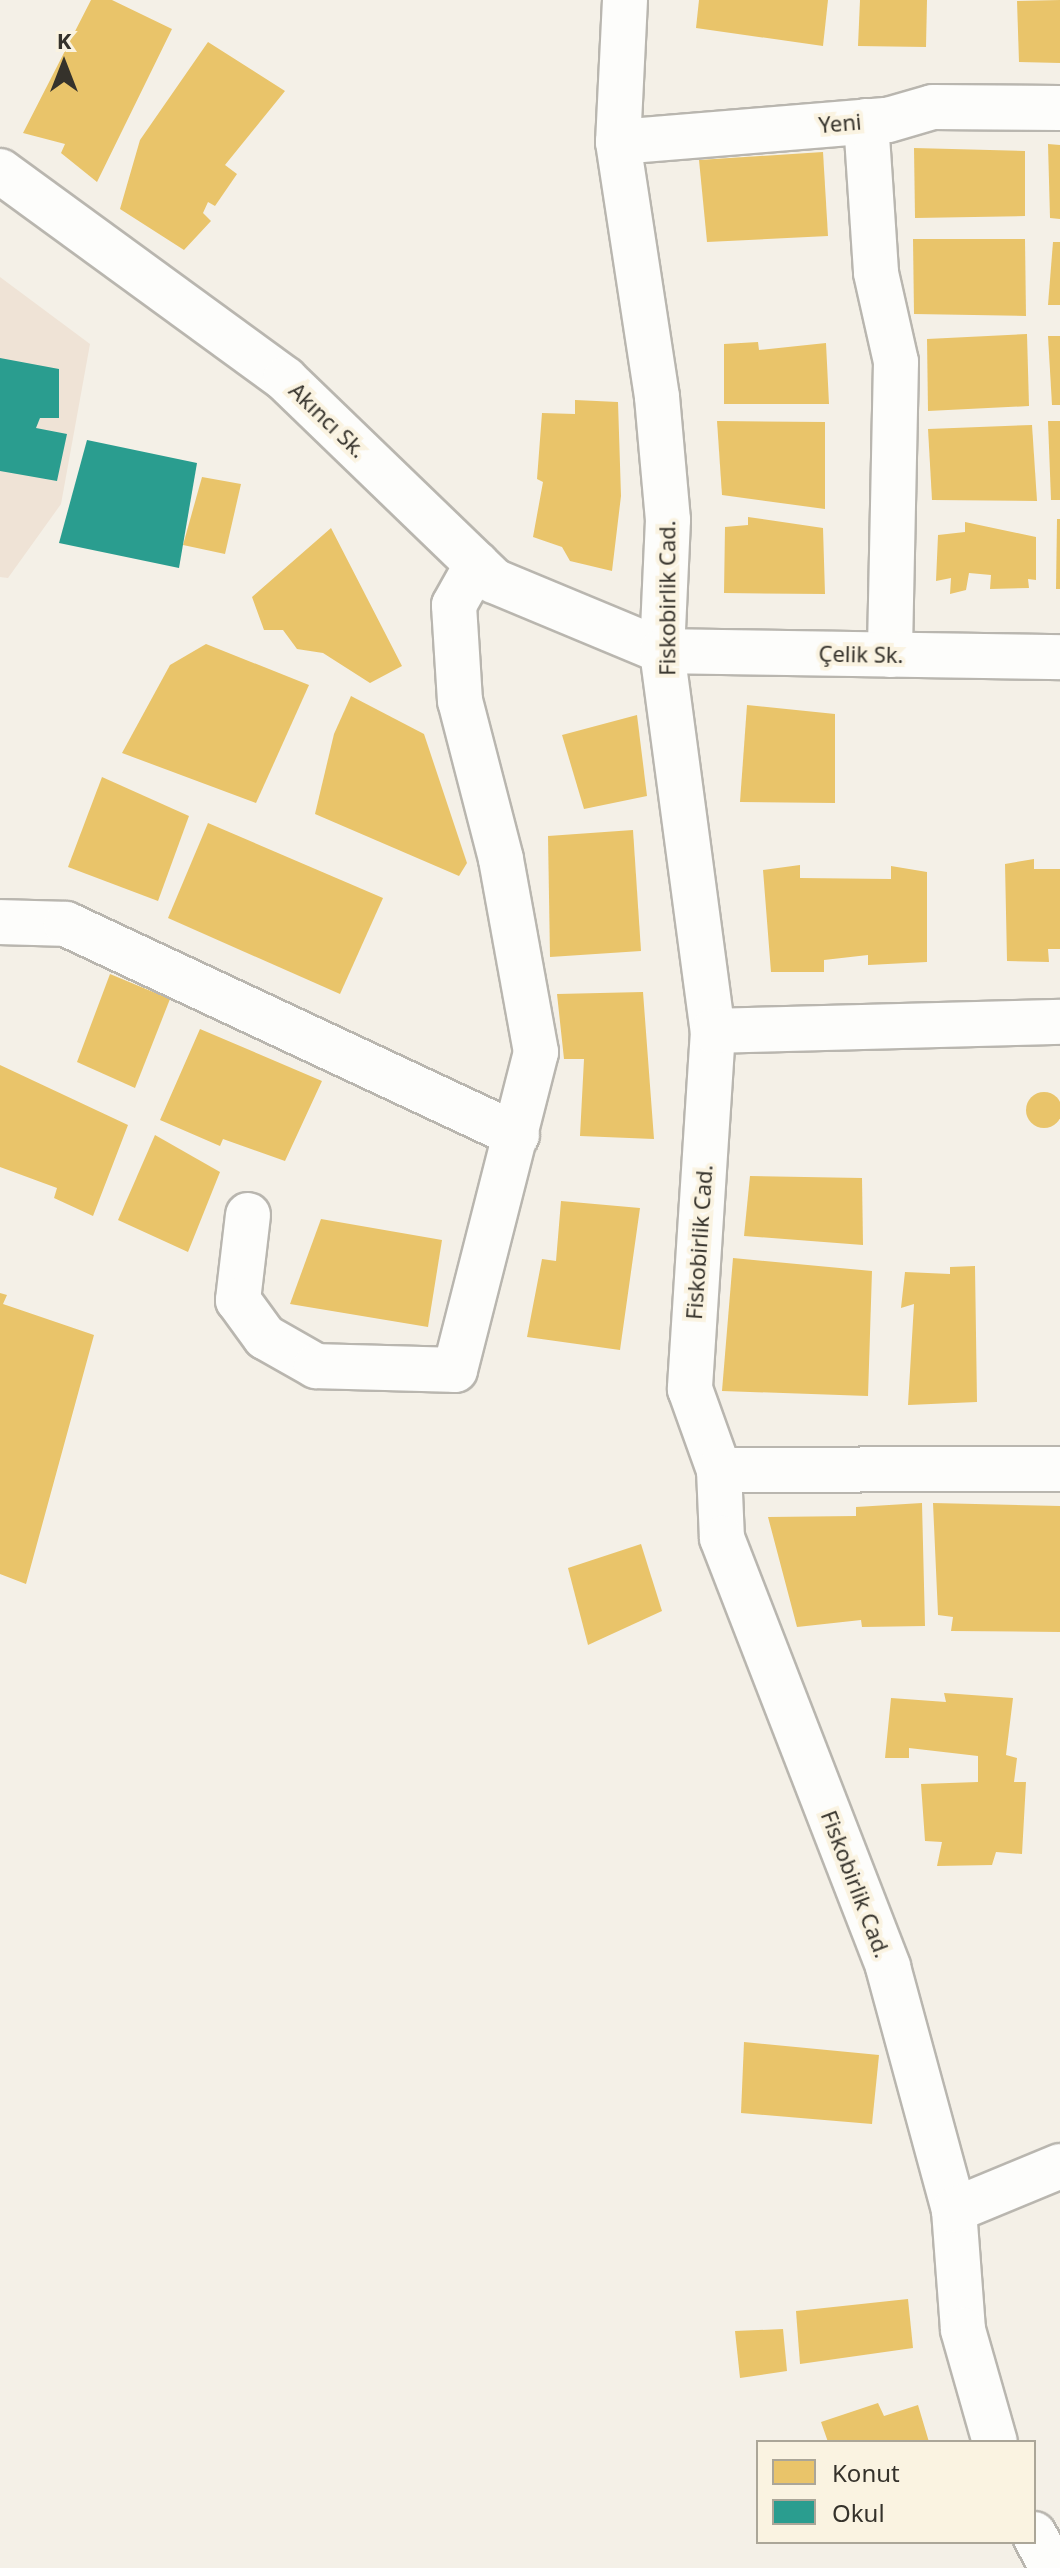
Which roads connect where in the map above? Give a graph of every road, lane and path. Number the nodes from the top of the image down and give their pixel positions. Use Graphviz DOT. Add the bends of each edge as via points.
graph roads {
  1 [pos="625,0"];
  2 [pos="1060,108"];
  3 [pos="866,121"];
  4 [pos="618,142"];
  5 [pos="0,171"];
  6 [pos="477,564"];
  7 [pos="662,651"];
  8 [pos="890,655"];
  9 [pos="1060,657"];
  10 [pos="0,922"];
  11 [pos="1060,1022"];
  12 [pos="713,1031"];
  13 [pos="517,1135"];
  14 [pos="248,1215"];
  15 [pos="1060,1469"];
  16 [pos="719,1470"];
  17 [pos="1060,2166"];
  18 [pos="954,2210"];
  19 [pos="994,2440"];
  20 [pos="1036,2538"];
  21 [pos="1052,2568"];
  1 -- 4 [label="street, Fiskobirlik Cad."];
  2 -- 3 [label="street, Yeni" via="933,107"];
  3 -- 4 [label="street, Yeni"];
  3 -- 8 [label="street" via="876,273 896,362 888,475"];
  4 -- 7 [label="street, Fiskobirlik Cad." via="668,520"];
  5 -- 6 [label="street, Akıncı Sk." via="285,379"];
  6 -- 7 [label="street, Akıncı Sk." via="494,581"];
  6 -- 13 [label="street" via="454,605 460,701 501,859 536,1052"];
  7 -- 8 [label="street, Çelik Sk."];
  7 -- 12 [label="street, Fiskobirlik Cad."];
  8 -- 9 [label="street, Çelik Sk."];
  10 -- 13 [label="street" via="66,924"];
  11 -- 12 [label="street"];
  12 -- 16 [label="street, Fiskobirlik Cad." via="690,1389"];
  13 -- 14 [label="street" via="455,1370 316,1366 265,1337 238,1300"];
  15 -- 16 [label="street"];
  16 -- 18 [label="street, Fiskobirlik Cad." via="722,1538 888,1967"];
  17 -- 18 [label="street"];
  18 -- 19 [label="street, Fiskobirlik Cad." via="963,2330"];
  20 -- 21 [label="street"];
}
